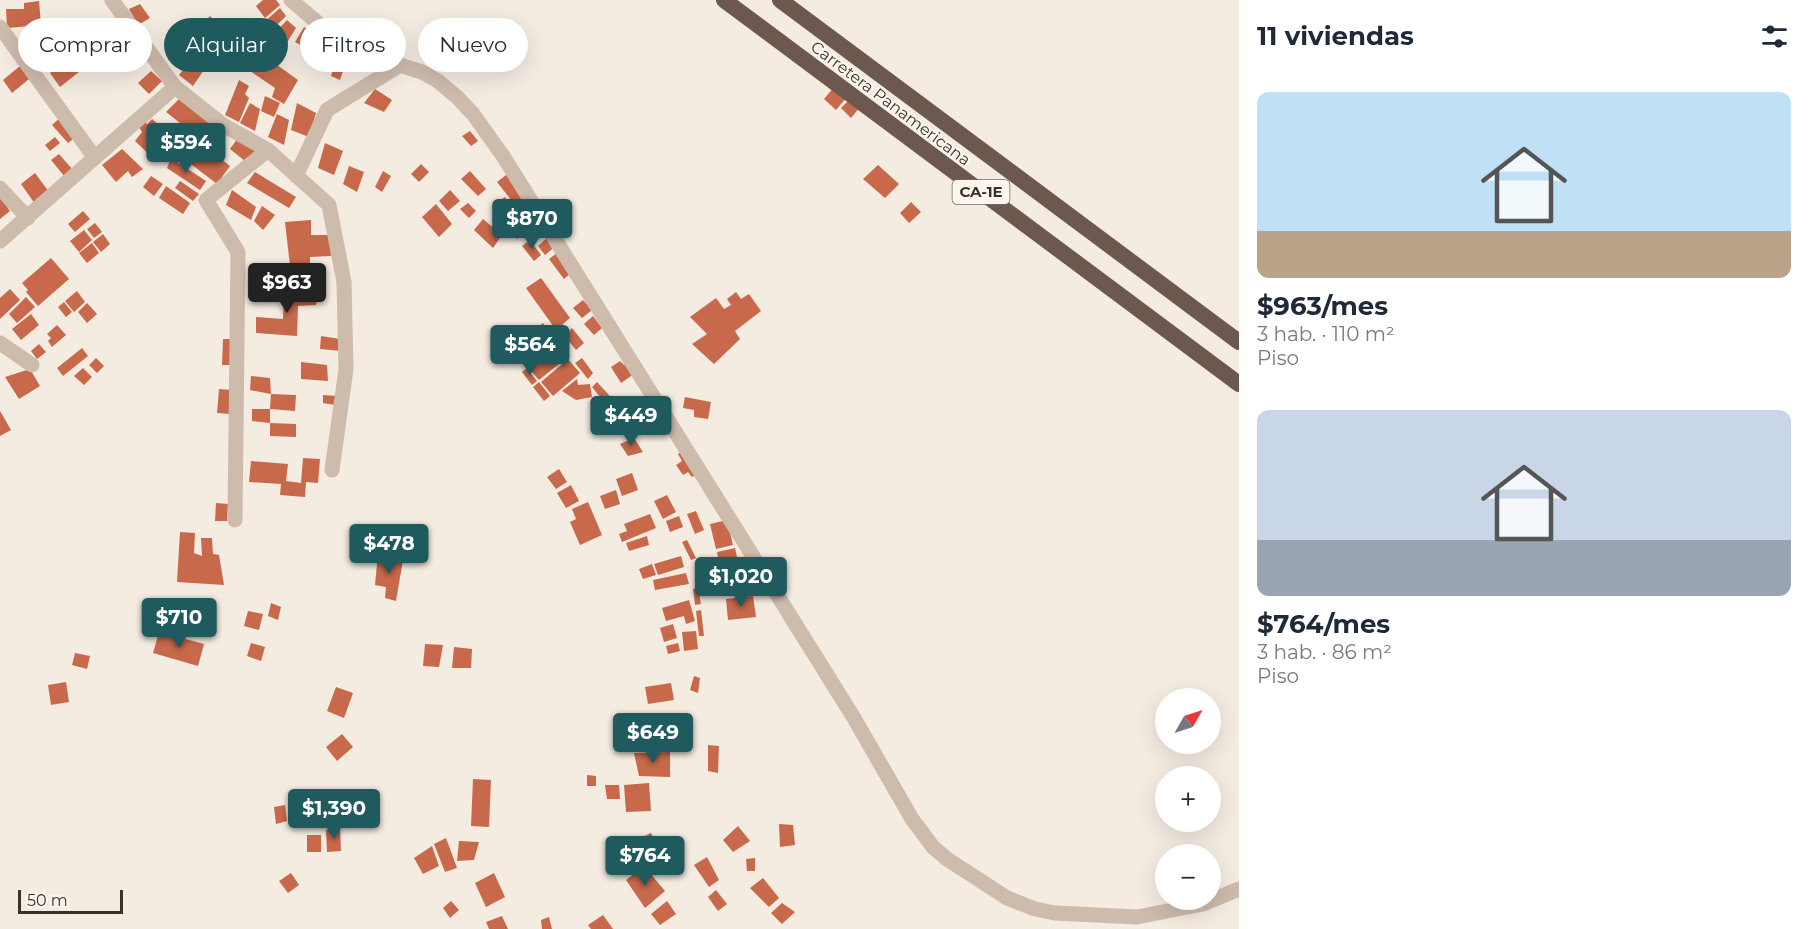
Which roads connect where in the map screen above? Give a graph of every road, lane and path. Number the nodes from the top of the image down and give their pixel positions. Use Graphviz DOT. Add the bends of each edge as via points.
graph roads {
  1 [pos="112,0"];
  2 [pos="291,0"];
  3 [pos="724,0"];
  4 [pos="780,0"];
  5 [pos="312,18"];
  6 [pos="0,27"];
  7 [pos="406,67"];
  8 [pos="389,72"];
  9 [pos="175,87"];
  10 [pos="268,150"];
  11 [pos="95,158"];
  12 [pos="296,176"];
  13 [pos="0,188"];
  14 [pos="28,218"];
  15 [pos="0,241"];
  16 [pos="1239,342"];
  17 [pos="0,343"];
  18 [pos="32,364"];
  19 [pos="1239,384"];
  20 [pos="332,470"];
  21 [pos="234,519"];
  22 [pos="1239,889"];
  1 -- 9 [label="street"];
  2 -- 5 [label="street"];
  3 -- 19 [label="highway, Carretera Panamericana / CA-1E"];
  4 -- 16 [label="highway, Carretera Panamericana / CA-1E"];
  6 -- 11 [label="street"];
  7 -- 22 [label="street" via="438,81 458,98 503,156 848,708 912,819 933,847 1006,898 1055,913 1137,917 1203,904"];
  8 -- 12 [label="street" via="327,110"];
  9 -- 10 [label="street" via="223,125"];
  9 -- 11 [label="street"];
  10 -- 12 [label="street"];
  10 -- 21 [label="street" via="206,200 238,252"];
  11 -- 14 [label="street"];
  12 -- 20 [label="street" via="329,205 344,282 346,369"];
  13 -- 14 [label="street"];
  14 -- 15 [label="street"];
  17 -- 18 [label="street"];
}
